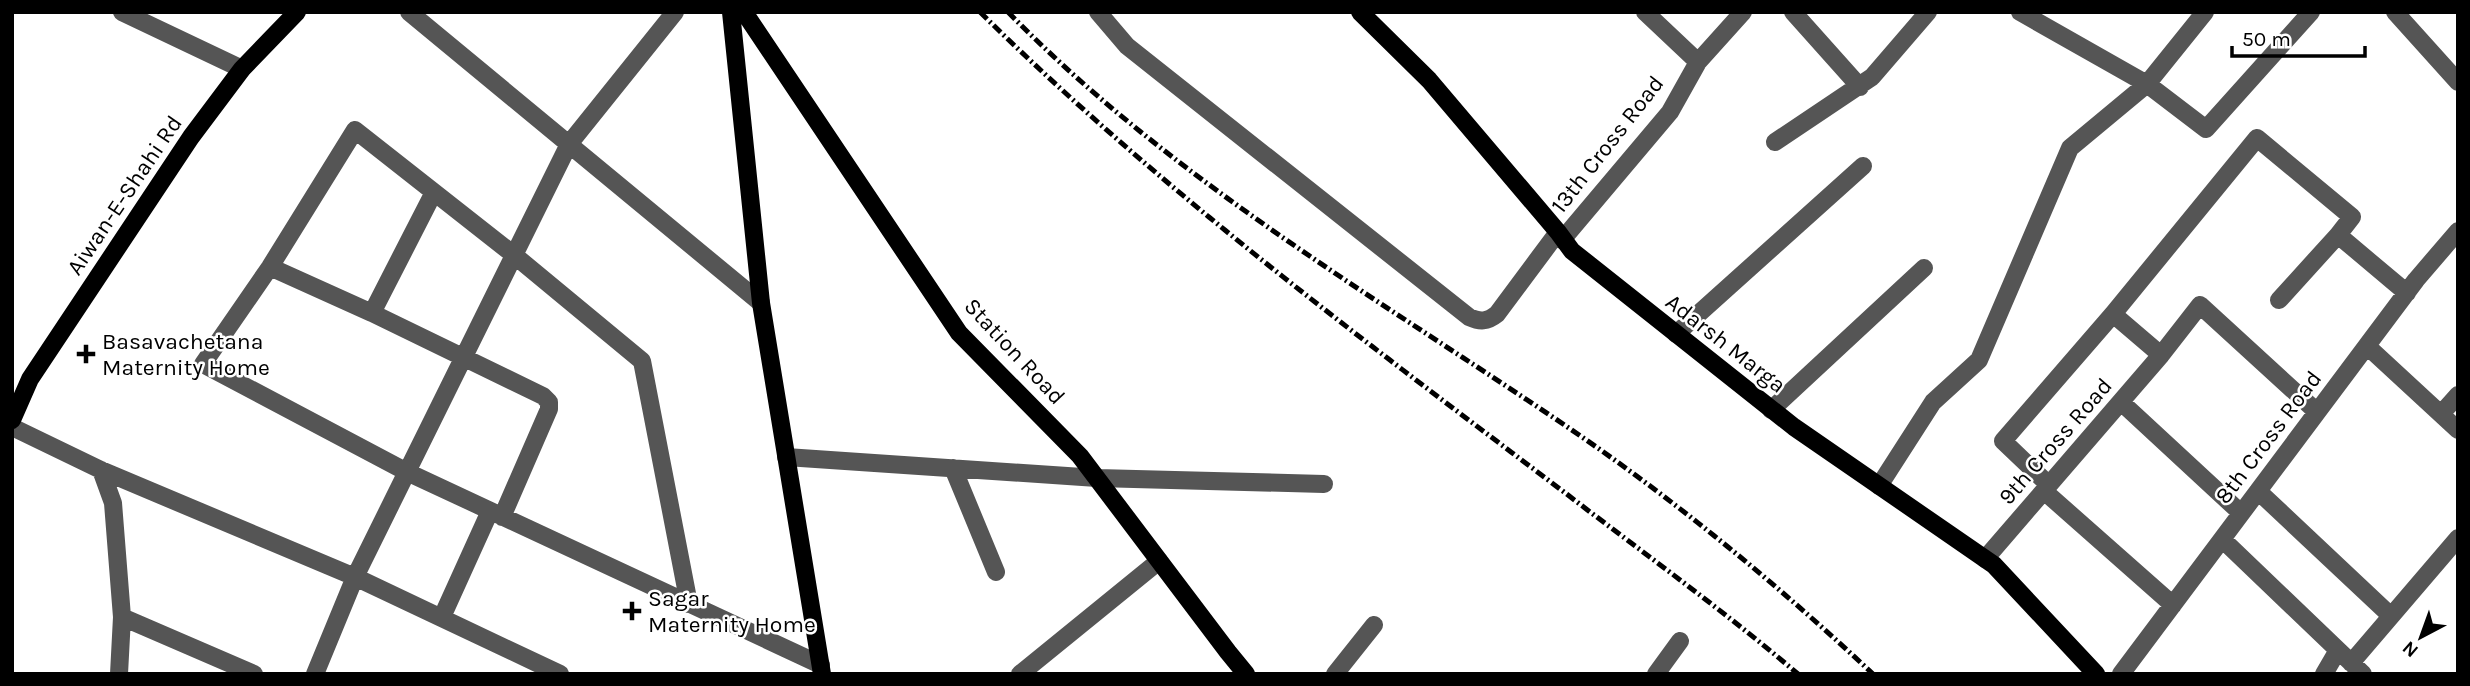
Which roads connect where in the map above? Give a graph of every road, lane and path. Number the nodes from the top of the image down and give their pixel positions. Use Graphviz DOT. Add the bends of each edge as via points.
graph roads {
  1 [pos="122,12"];
  2 [pos="297,12"];
  3 [pos="408,12"];
  4 [pos="675,12"];
  5 [pos="731,12"];
  6 [pos="744,12"];
  7 [pos="1098,12"];
  8 [pos="1360,12"];
  9 [pos="1644,12"];
  10 [pos="1743,12"];
  11 [pos="1793,12"];
  12 [pos="1928,12"];
  13 [pos="2020,12"];
  14 [pos="2205,12"];
  15 [pos="2311,12"];
  16 [pos="2395,12"];
  17 [pos="1698,62"];
  18 [pos="242,69"];
  19 [pos="2458,82"];
  20 [pos="2147,84"];
  21 [pos="1860,87"];
  22 [pos="1775,142"];
  23 [pos="569,145"];
  24 [pos="1863,166"];
  25 [pos="434,192"];
  26 [pos="2458,231"];
  27 [pos="2338,235"];
  28 [pos="1560,236"];
  29 [pos="514,256"];
  30 [pos="270,267"];
  31 [pos="1924,268"];
  32 [pos="2407,293"];
  33 [pos="2279,300"];
  34 [pos="761,303"];
  35 [pos="372,313"];
  36 [pos="2113,314"];
  37 [pos="1676,334"];
  38 [pos="2367,346"];
  39 [pos="2161,355"];
  40 [pos="463,358"];
  41 [pos="2458,395"];
  42 [pos="2121,402"];
  43 [pos="1771,410"];
  44 [pos="2317,412"];
  45 [pos="2441,414"];
  46 [pos="12,420"];
  47 [pos="12,427"];
  48 [pos="2458,430"];
  49 [pos="786,457"];
  50 [pos="953,468"];
  51 [pos="101,470"];
  52 [pos="407,472"];
  53 [pos="1097,478"];
  54 [pos="1324,484"];
  55 [pos="1879,486"];
  56 [pos="2047,488"];
  57 [pos="2258,491"];
  58 [pos="2241,513"];
  59 [pos="496,514"];
  60 [pos="2458,538"];
  61 [pos="2222,539"];
  62 [pos="1985,559"];
  63 [pos="1159,561"];
  64 [pos="996,572"];
  65 [pos="355,577"];
  66 [pos="690,604"];
  67 [pos="2173,605"];
  68 [pos="2391,616"];
  69 [pos="122,617"];
  70 [pos="442,617"];
  71 [pos="1374,625"];
  72 [pos="1681,641"];
  73 [pos="2351,662"];
  74 [pos="821,669"];
  75 [pos="120,674"];
  76 [pos="254,674"];
  77 [pos="315,674"];
  78 [pos="560,674"];
  79 [pos="1020,674"];
  80 [pos="1247,674"];
  81 [pos="1335,674"];
  82 [pos="1656,674"];
  83 [pos="2096,674"];
  84 [pos="2121,674"];
  85 [pos="2324,674"];
  1 -- 18 [label="street"];
  2 -- 18 [label="main road, Aiwan-E-Shahi Rd"];
  3 -- 23 [label="street"];
  4 -- 23 [label="street"];
  5 -- 34 [label="main road"];
  6 -- 53 [label="main road, Station Road" via="959,333"];
  7 -- 28 [label="street, 13th Cross Road" via="1127,46 1479,322 1497,314"];
  8 -- 28 [label="main road, Adarsh Marga" via="1429,80"];
  9 -- 17 [label="street"];
  10 -- 17 [label="street, 13th Cross Road"];
  11 -- 21 [label="street"];
  12 -- 21 [label="street"];
  13 -- 20 [label="street"];
  14 -- 20 [label="street"];
  15 -- 20 [label="street" via="2206,129"];
  16 -- 19 [label="street"];
  17 -- 28 [label="street, 13th Cross Road" via="1670,112"];
  18 -- 46 [label="main road, Aiwan-E-Shahi Rd" via="191,137 30,379"];
  20 -- 55 [label="street" via="2070,149 1979,360 1933,402"];
  21 -- 22 [label="street"];
  23 -- 29 [label="street"];
  23 -- 34 [label="street"];
  24 -- 37 [label="street"];
  25 -- 29 [label="street"];
  25 -- 30 [label="street" via="355,130"];
  25 -- 35 [label="street"];
  26 -- 32 [label="street, 8th Cross Road"];
  27 -- 32 [label="street"];
  27 -- 33 [label="street"];
  27 -- 36 [label="street" via="2352,217 2257,138"];
  28 -- 37 [label="main road, Adarsh Marga" via="1572,251"];
  29 -- 40 [label="street"];
  29 -- 66 [label="street" via="642,361"];
  30 -- 35 [label="street"];
  30 -- 52 [label="street" via="203,364"];
  31 -- 43 [label="street"];
  32 -- 38 [label="street, 8th Cross Road"];
  34 -- 49 [label="main road"];
  35 -- 40 [label="street"];
  36 -- 39 [label="street"];
  36 -- 56 [label="street" via="2003,440"];
  37 -- 43 [label="main road, Adarsh Marga"];
  38 -- 44 [label="street, 8th Cross Road"];
  38 -- 45 [label="street"];
  39 -- 42 [label="street, 9th Cross Road"];
  39 -- 44 [label="street, 9th Cross Road" via="2200,305"];
  40 -- 52 [label="street"];
  40 -- 59 [label="street" via="549,402"];
  41 -- 45 [label="street"];
  42 -- 56 [label="street, 9th Cross Road"];
  42 -- 58 [label="street"];
  43 -- 55 [label="main road, Adarsh Marga"];
  44 -- 57 [label="street, 8th Cross Road"];
  45 -- 48 [label="street"];
  47 -- 51 [label="street"];
  49 -- 50 [label="street"];
  49 -- 74 [label="main road"];
  50 -- 53 [label="street"];
  50 -- 64 [label="street"];
  51 -- 65 [label="street"];
  51 -- 69 [label="street" via="113,503"];
  52 -- 59 [label="street"];
  52 -- 65 [label="street"];
  53 -- 54 [label="street"];
  53 -- 63 [label="main road, Station Road"];
  55 -- 62 [label="main road, Adarsh Marga"];
  56 -- 62 [label="street, 9th Cross Road"];
  56 -- 67 [label="street"];
  57 -- 58 [label="street, 8th Cross Road"];
  57 -- 68 [label="street"];
  58 -- 61 [label="street, 8th Cross Road"];
  59 -- 66 [label="street"];
  59 -- 70 [label="street"];
  60 -- 68 [label="street"];
  61 -- 67 [label="street, 8th Cross Road"];
  61 -- 73 [label="street"];
  62 -- 83 [label="main road, Adarsh Marga"];
  63 -- 79 [label="street"];
  63 -- 80 [label="main road, Station Road"];
  65 -- 70 [label="street"];
  65 -- 77 [label="street"];
  66 -- 74 [label="street"];
  67 -- 84 [label="street, 8th Cross Road"];
  68 -- 73 [label="street"];
  69 -- 75 [label="street"];
  69 -- 76 [label="street"];
  70 -- 78 [label="street"];
  71 -- 81 [label="street"];
  72 -- 82 [label="street"];
  73 -- 85 [label="street"];
}
